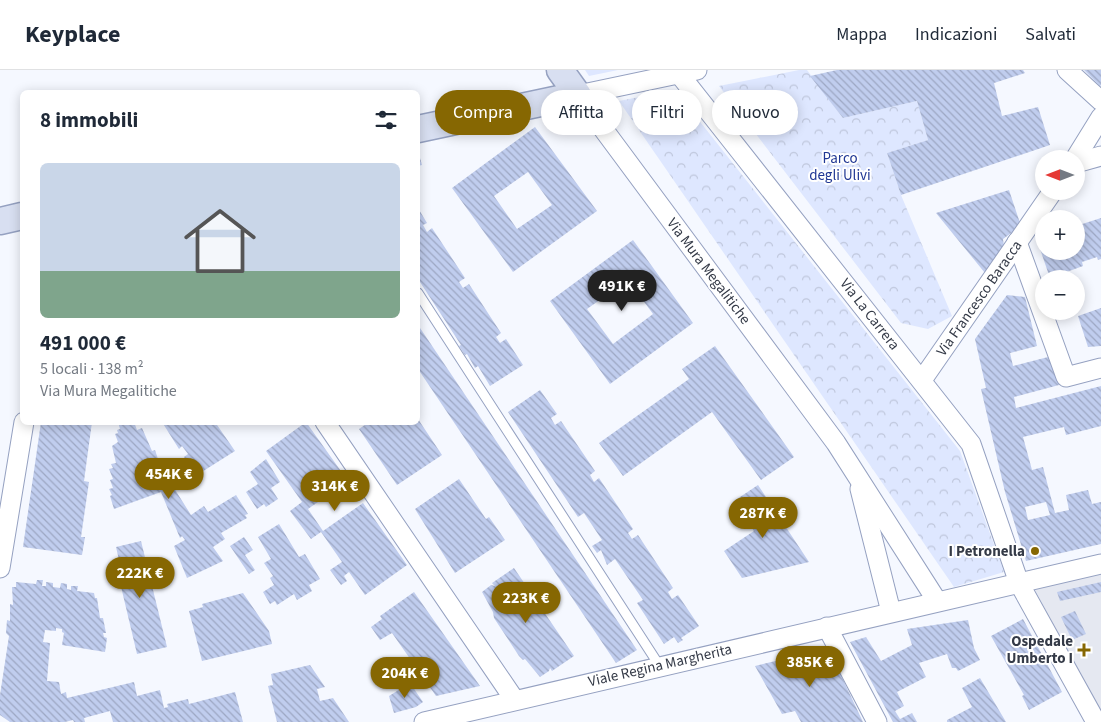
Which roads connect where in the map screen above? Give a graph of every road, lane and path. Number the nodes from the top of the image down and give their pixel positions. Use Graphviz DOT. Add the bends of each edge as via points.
graph roads {
  1 [pos="560,70"];
  2 [pos="1067,70"];
  3 [pos="684,71"];
  4 [pos="574,90"];
  5 [pos="600,90"];
  6 [pos="1101,102"];
  7 [pos="541,103"];
  8 [pos="1101,117"];
  9 [pos="420,129"];
  10 [pos="607,135"];
  11 [pos="1081,150"];
  12 [pos="1101,156"];
  13 [pos="1085,160"];
  14 [pos="1047,200"];
  15 [pos="20,216"];
  16 [pos="0,221"];
  17 [pos="1017,242"];
  18 [pos="420,296"];
  19 [pos="1101,368"];
  20 [pos="922,380"];
  21 [pos="24,425"];
  22 [pos="327,425"];
  23 [pos="856,473"];
  24 [pos="1101,564"];
  25 [pos="0,568"];
  26 [pos="1019,582"];
  27 [pos="937,601"];
  28 [pos="891,612"];
  29 [pos="827,627"];
  30 [pos="659,666"];
  31 [pos="514,699"];
  32 [pos="424,722"];
  33 [pos="877,722"];
  34 [pos="1096,722"];
  1 -- 4 [label="main road, Via Mura Megalitiche"];
  2 -- 6 [label="street"];
  3 -- 5 [label="street"];
  3 -- 20 [label="street, Via La Carrera"];
  7 -- 9 [label="main road"];
  8 -- 11 [label="street"];
  10 -- 23 [label="street, Via Mura Megalitiche"];
  12 -- 13 [label="street"];
  14 -- 17 [label="street, Via Francesco Baracca"];
  15 -- 16 [label="main road"];
  17 -- 19 [label="street" via="1066,377"];
  17 -- 20 [label="street, Via Francesco Baracca"];
  18 -- 30 [label="lane"];
  20 -- 26 [label="street, Via La Carrera" via="971,444"];
  21 -- 25 [label="street"];
  22 -- 31 [label="street"];
  23 -- 27 [label="street, Via Mura Megalitiche"];
  23 -- 28 [label="street"];
  24 -- 26 [label="street, Viale Regina Margherita"];
  26 -- 27 [label="street, Viale Regina Margherita"];
  26 -- 34 [label="street, Via La Carrera"];
  27 -- 28 [label="street, Viale Regina Margherita"];
  28 -- 29 [label="street, Viale Regina Margherita"];
  29 -- 30 [label="street, Viale Regina Margherita"];
  29 -- 33 [label="street"];
  30 -- 31 [label="street, Viale Regina Margherita"];
  31 -- 32 [label="street, Viale Regina Margherita"];
}
